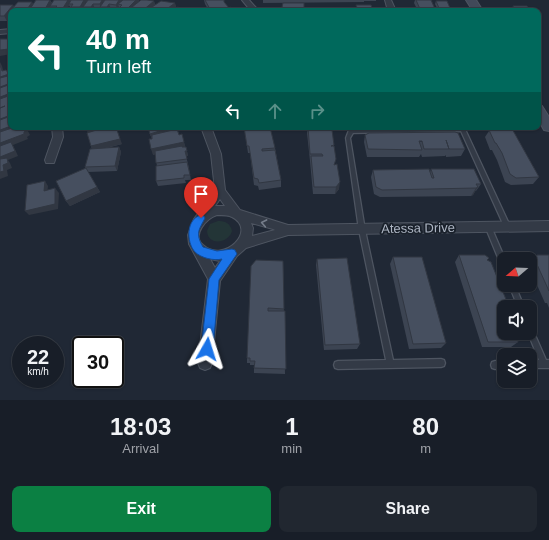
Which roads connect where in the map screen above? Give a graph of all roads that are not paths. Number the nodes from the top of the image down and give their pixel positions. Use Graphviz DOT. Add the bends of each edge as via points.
graph roads {
  1 [pos="245,0"];
  2 [pos="252,8"];
  3 [pos="541,114"];
  4 [pos="549,127"];
  5 [pos="57,130"];
  6 [pos="207,130"];
  7 [pos="388,130"];
  8 [pos="463,130"];
  9 [pos="50,160"];
  10 [pos="220,191"];
  11 [pos="238,214"];
  12 [pos="201,218"];
  13 [pos="488,226"];
  14 [pos="507,226"];
  15 [pos="549,226"];
  16 [pos="287,230"];
  17 [pos="362,230"];
  18 [pos="244,244"];
  19 [pos="199,250"];
  20 [pos="499,252"];
  21 [pos="232,254"];
  22 [pos="214,279"];
  23 [pos="535,340"];
  24 [pos="205,363"];
  25 [pos="441,363"];
  26 [pos="390,364"];
  27 [pos="546,364"];
  28 [pos="338,365"];
  1 -- 2 [label="street"];
  3 -- 4 [label="main road"];
  5 -- 9 [label="street" via="58,137"];
  6 -- 10 [label="street" via="216,154"];
  7 -- 17 [label="lane" via="351,131 348,138"];
  8 -- 14 [label="lane"];
  10 -- 11 [label="street"];
  10 -- 12 [label="street"];
  11 -- 12 [label="street" via="217,210"];
  16 -- 11 [label="street, Atessa Drive, one-way"];
  11 -- 18 [label="street" via="247,223"];
  12 -- 19 [label="street" via="193,233"];
  13 -- 14 [label="street, Atessa Drive"];
  13 -- 17 [label="street, Atessa Drive"];
  13 -- 20 [label="lane"];
  14 -- 15 [label="street, Atessa Drive"];
  16 -- 17 [label="street, Atessa Drive"];
  16 -- 18 [label="street, Atessa Drive"];
  17 -- 26 [label="lane"];
  18 -- 21 [label="street"];
  19 -- 21 [label="street" via="217,256"];
  19 -- 22 [label="street"];
  21 -- 22 [label="street"];
  22 -- 24 [label="street"];
  23 -- 27 [label="lane"];
  25 -- 26 [label="lane"];
  26 -- 28 [label="lane"];
}
